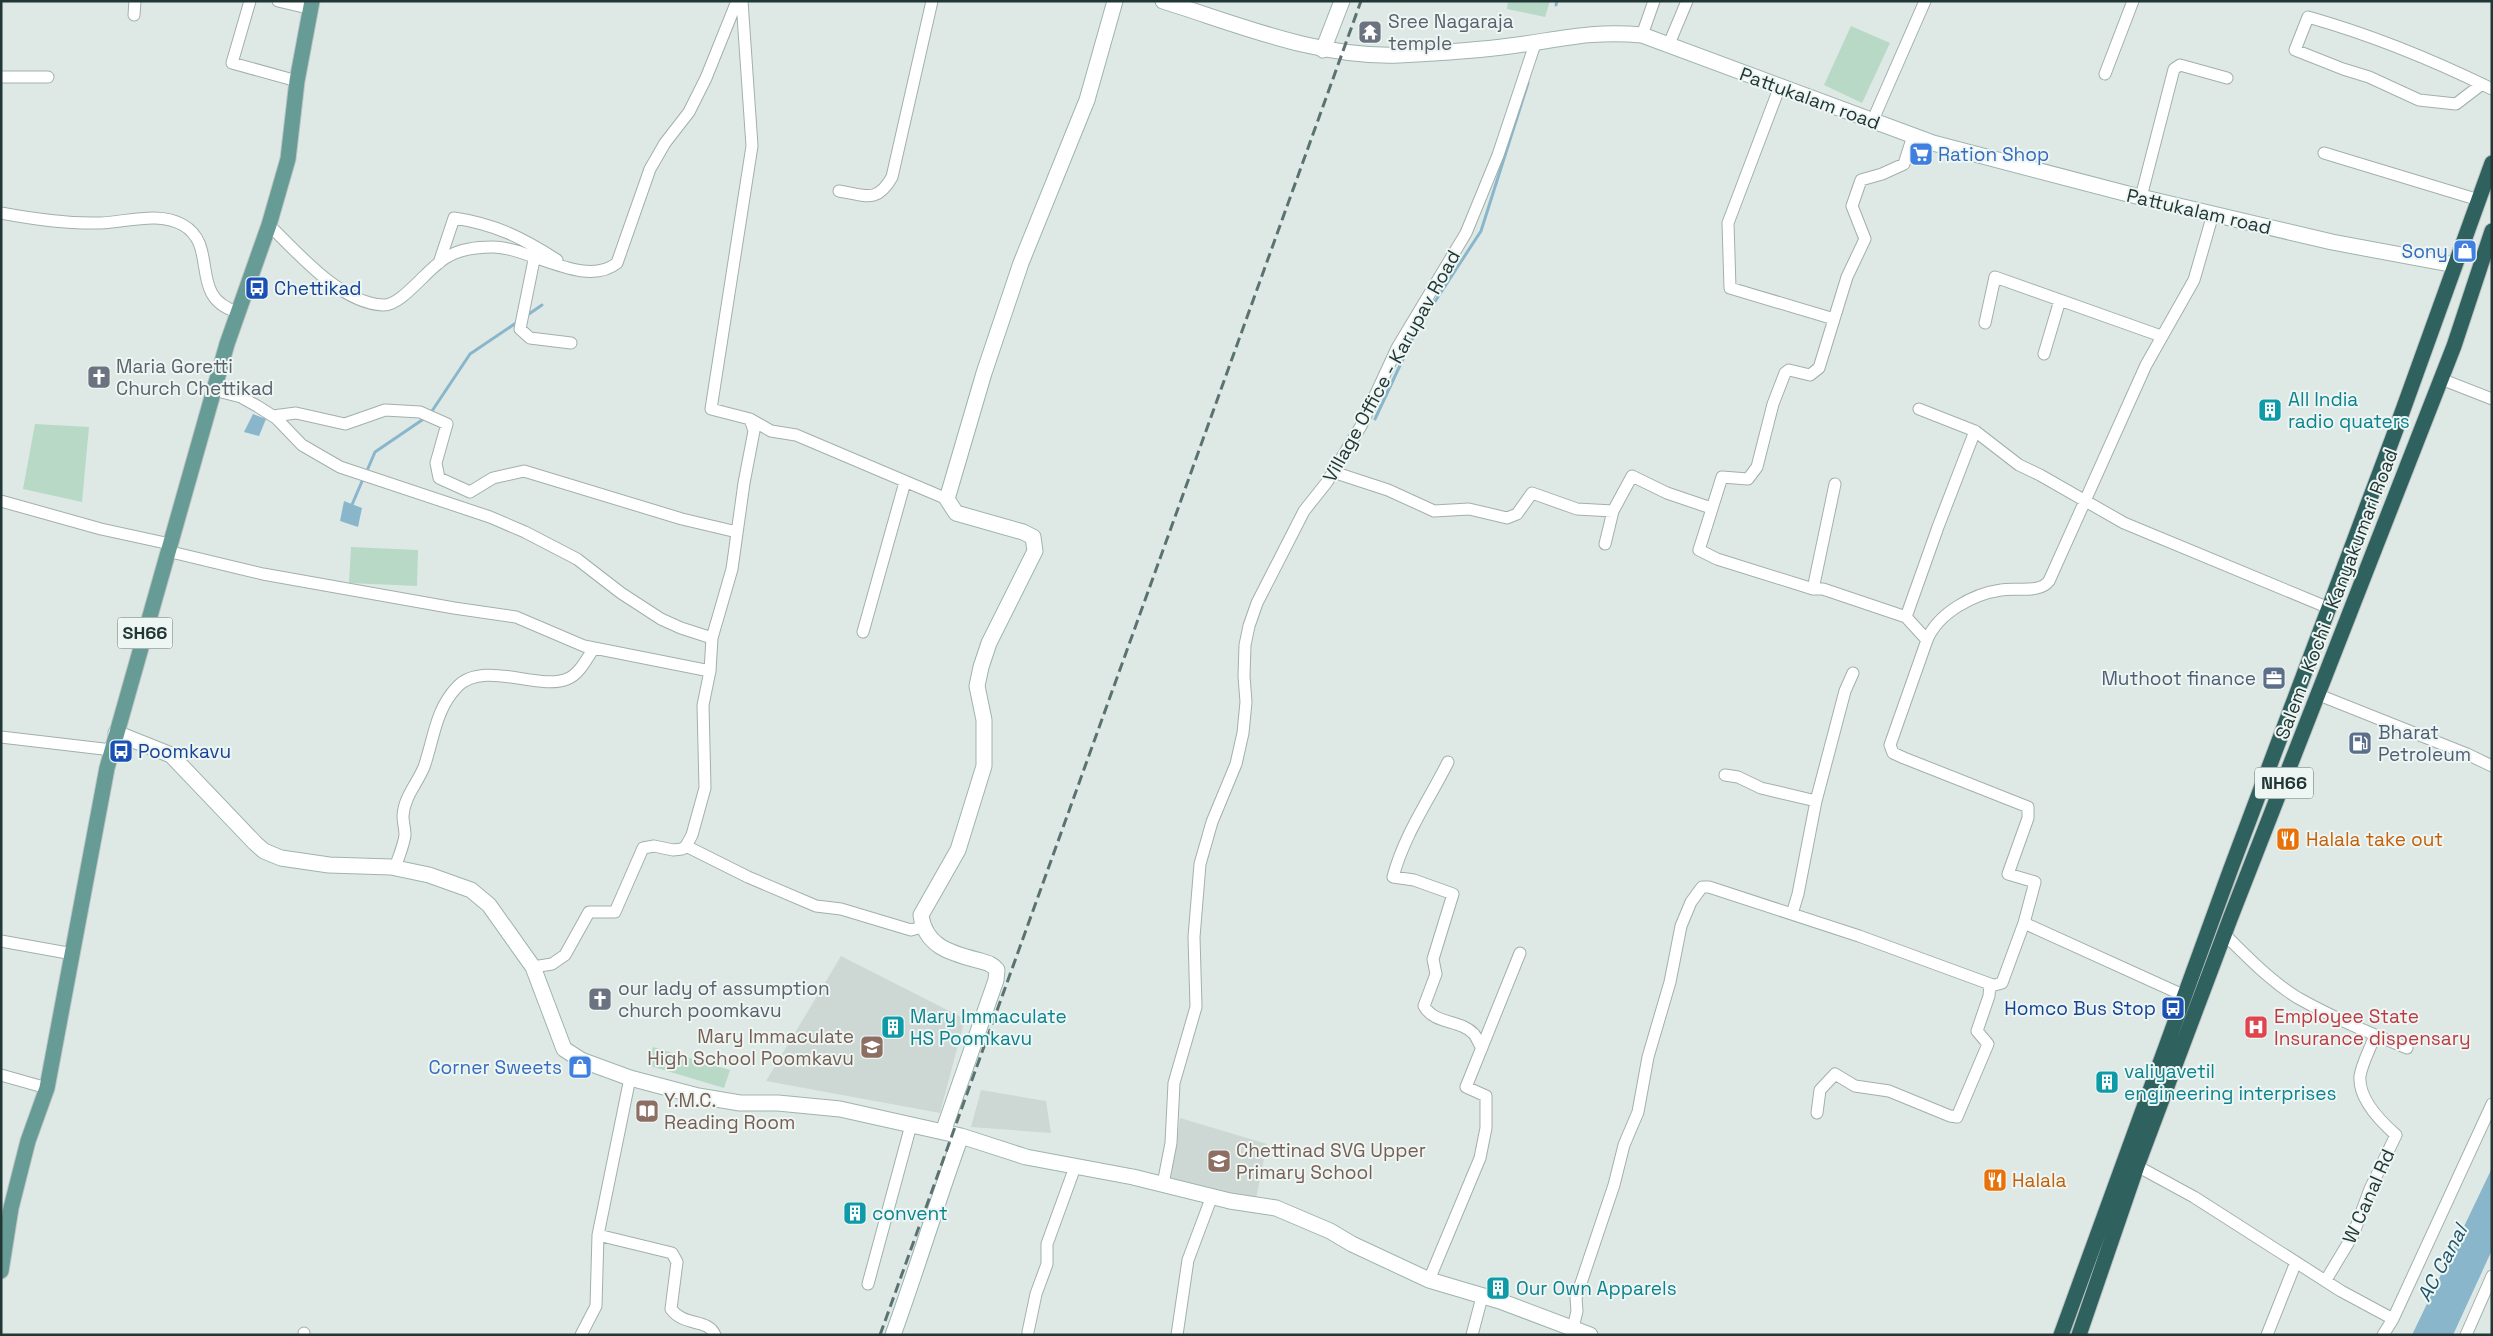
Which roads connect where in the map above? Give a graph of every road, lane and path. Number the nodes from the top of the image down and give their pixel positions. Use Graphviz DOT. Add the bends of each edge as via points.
graph roads {
  1 [pos="135,1"];
  2 [pos="250,1"];
  3 [pos="278,1"];
  4 [pos="738,1"];
  5 [pos="742,1"];
  6 [pos="932,1"];
  7 [pos="1115,1"];
  8 [pos="1163,1"];
  9 [pos="1342,1"];
  10 [pos="1654,1"];
  11 [pos="1687,1"];
  12 [pos="1925,1"];
  13 [pos="2133,1"];
  14 [pos="312,5"];
  15 [pos="134,15"];
  16 [pos="1642,35"];
  17 [pos="1536,41"];
  18 [pos="1669,44"];
  19 [pos="1323,50"];
  20 [pos="2105,74"];
  21 [pos="1,77"];
  22 [pos="48,77"];
  23 [pos="2227,78"];
  24 [pos="297,81"];
  25 [pos="1780,86"];
  26 [pos="2487,86"];
  27 [pos="1872,122"];
  28 [pos="1913,136"];
  29 [pos="2324,153"];
  30 [pos="2492,163"];
  31 [pos="839,191"];
  32 [pos="2141,197"];
  33 [pos="2479,200"];
  34 [pos="1,213"];
  35 [pos="2213,214"];
  36 [pos="269,226"];
  37 [pos="2492,232"];
  38 [pos="536,252"];
  39 [pos="439,262"];
  40 [pos="2455,265"];
  41 [pos="2060,300"];
  42 [pos="238,312"];
  43 [pos="1834,318"];
  44 [pos="1985,323"];
  45 [pos="2162,336"];
  46 [pos="571,343"];
  47 [pos="2044,354"];
  48 [pos="2440,379"];
  49 [pos="214,390"];
  50 [pos="2492,399"];
  51 [pos="1919,409"];
  52 [pos="273,416"];
  53 [pos="750,419"];
  54 [pos="1975,432"];
  55 [pos="1333,472"];
  56 [pos="905,482"];
  57 [pos="1835,484"];
  58 [pos="948,499"];
  59 [pos="1,501"];
  60 [pos="2086,501"];
  61 [pos="1711,508"];
  62 [pos="1613,511"];
  63 [pos="737,532"];
  64 [pos="1605,544"];
  65 [pos="169,547"];
  66 [pos="1813,589"];
  67 [pos="2329,608"];
  68 [pos="1906,618"];
  69 [pos="863,632"];
  70 [pos="712,638"];
  71 [pos="1927,640"];
  72 [pos="594,648"];
  73 [pos="710,671"];
  74 [pos="1853,673"];
  75 [pos="2319,695"];
  76 [pos="116,733"];
  77 [pos="1,737"];
  78 [pos="112,750"];
  79 [pos="1448,762"];
  80 [pos="2492,766"];
  81 [pos="1725,775"];
  82 [pos="1816,801"];
  83 [pos="686,846"];
  84 [pos="395,868"];
  85 [pos="1792,914"];
  86 [pos="2024,923"];
  87 [pos="922,927"];
  88 [pos="2225,934"];
  89 [pos="1,941"];
  90 [pos="1520,953"];
  91 [pos="73,954"];
  92 [pos="534,967"];
  93 [pos="1991,986"];
  94 [pos="2185,996"];
  95 [pos="2375,1035"];
  96 [pos="1482,1048"];
  97 [pos="2407,1048"];
  98 [pos="1,1075"];
  99 [pos="630,1078"];
  100 [pos="47,1088"];
  101 [pos="2492,1104"];
  102 [pos="1817,1113"];
  103 [pos="910,1125"];
  104 [pos="943,1132"];
  105 [pos="961,1136"];
  106 [pos="2137,1166"];
  107 [pos="1075,1167"];
  108 [pos="1163,1184"];
  109 [pos="1212,1196"];
  110 [pos="598,1235"];
  111 [pos="3,1250"];
  112 [pos="2296,1262"];
  113 [pos="1,1271"];
  114 [pos="2492,1276"];
  115 [pos="1429,1280"];
  116 [pos="2326,1280"];
  117 [pos="868,1284"];
  118 [pos="1482,1298"];
  119 [pos="2393,1319"];
  120 [pos="1573,1328"];
  121 [pos="1028,1332"];
  122 [pos="581,1335"];
  123 [pos="716,1335"];
  124 [pos="893,1335"];
  125 [pos="1177,1335"];
  126 [pos="1472,1335"];
  127 [pos="1589,1335"];
  128 [pos="2061,1335"];
  129 [pos="2079,1335"];
  130 [pos="2267,1335"];
  131 [pos="2383,1335"];
  132 [pos="2466,1335"];
  1 -- 15 [label="street"];
  2 -- 24 [label="street" via="232,63"];
  3 -- 14 [label="street"];
  4 -- 38 [label="street" via="689,112 650,169 618,263 612,268 571,269"];
  5 -- 53 [label="street" via="752,146 711,409"];
  6 -- 31 [label="street" via="892,177 880,194 872,196"];
  7 -- 58 [label="street" via="1087,100 1021,263 984,373"];
  8 -- 19 [label="street, Pattukalam road"];
  9 -- 19 [label="street"];
  10 -- 16 [label="street"];
  11 -- 18 [label="street"];
  12 -- 27 [label="street"];
  13 -- 20 [label="street"];
  14 -- 24 [label="main road, SH66"];
  16 -- 17 [label="street, Pattukalam road" via="1584,34"];
  16 -- 18 [label="street, Pattukalam road"];
  17 -- 19 [label="street, Pattukalam road" via="1398,55"];
  17 -- 55 [label="street, Village Office - Karupav Road" via="1498,155 1470,225 1413,319 1361,426"];
  18 -- 25 [label="street, Pattukalam road"];
  21 -- 22 [label="street"];
  23 -- 32 [label="street" via="2180,65 2174,69"];
  24 -- 36 [label="main road, SH66" via="288,159"];
  25 -- 27 [label="street, Pattukalam road"];
  25 -- 43 [label="street" via="1728,223 1730,288"];
  26 -- 26 [label="street" via="2353,30 2308,17 2295,50 2369,77 2419,100 2456,104"];
  27 -- 28 [label="street, Pattukalam road"];
  28 -- 32 [label="street, Pattukalam road"];
  28 -- 43 [label="street" via="1904,164 1861,180 1852,206 1865,239 1847,277"];
  29 -- 33 [label="street"];
  30 -- 33 [label="highway"];
  32 -- 35 [label="street, Pattukalam road"];
  33 -- 40 [label="highway"];
  34 -- 42 [label="street" via="25,218 99,223 153,218 182,224 198,240 210,294 222,306"];
  35 -- 40 [label="street, Pattukalam road" via="2371,251"];
  35 -- 45 [label="street" via="2194,280"];
  36 -- 39 [label="street" via="327,280 370,303 384,305 396,301"];
  36 -- 42 [label="main road, SH66"];
  37 -- 48 [label="highway, Salem - Kochi - Kanyakumari Road / NH66"];
  38 -- 39 [label="street" via="492,247 466,250"];
  38 -- 39 [label="street" via="524,238 482,222 454,218"];
  38 -- 46 [label="street" via="520,329 530,338"];
  40 -- 67 [label="highway"];
  41 -- 44 [label="street" via="1995,277"];
  41 -- 45 [label="street"];
  41 -- 47 [label="street"];
  42 -- 49 [label="main road, SH66"];
  43 -- 61 [label="street" via="1819,368 1810,374 1789,370 1784,373 1757,467 1751,477 1744,480 1722,477"];
  45 -- 60 [label="street"];
  48 -- 50 [label="street"];
  48 -- 75 [label="highway, Salem - Kochi - Kanyakumari Road / NH66"];
  49 -- 52 [label="street" via="241,397"];
  49 -- 65 [label="main road, SH66"];
  51 -- 54 [label="street"];
  52 -- 63 [label="street" via="296,413 345,424 385,410 420,412 447,424 436,463 439,478 470,492 493,478 524,471 682,520"];
  52 -- 70 [label="street" via="321,458 371,479 490,517 525,532 577,559 661,619"];
  53 -- 56 [label="street" via="770,431 796,435"];
  53 -- 63 [label="street" via="754,431"];
  54 -- 60 [label="street" via="2018,465"];
  54 -- 68 [label="street"];
  55 -- 62 [label="street" via="1388,490 1434,512 1468,509 1507,518 1517,514 1532,493 1577,509"];
  55 -- 108 [label="street, Village Office - Karupav Road" via="1304,511 1257,603 1249,626 1241,741 1236,764 1212,822 1200,864 1194,937 1196,1008 1174,1083 1171,1143"];
  56 -- 58 [label="street"];
  56 -- 69 [label="street"];
  57 -- 66 [label="street"];
  58 -- 87 [label="street" via="956,513 1033,537 1035,551 1004,610 981,666 977,686 984,720 984,766 958,850 921,915"];
  59 -- 65 [label="street"];
  60 -- 67 [label="street" via="2145,532"];
  60 -- 71 [label="street" via="2045,586 1987,593 1940,619"];
  61 -- 62 [label="street" via="1632,476"];
  61 -- 66 [label="street" via="1699,550 1717,559"];
  62 -- 64 [label="street"];
  63 -- 70 [label="street" via="732,568"];
  65 -- 72 [label="street" via="263,574 516,617"];
  65 -- 76 [label="main road, SH66"];
  66 -- 68 [label="street" via="1824,589"];
  67 -- 94 [label="highway"];
  68 -- 71 [label="street"];
  70 -- 73 [label="street"];
  71 -- 86 [label="street" via="1890,749 1904,758 2028,807 2028,818 2008,874 2035,882"];
  72 -- 73 [label="street"];
  72 -- 84 [label="street" via="567,680 471,677 458,686 442,706 424,767 408,795 403,816 405,836"];
  73 -- 83 [label="street" via="703,705 705,788"];
  74 -- 82 [label="street" via="1845,691"];
  75 -- 80 [label="street"];
  75 -- 88 [label="highway, Salem - Kochi - Kanyakumari Road / NH66"];
  76 -- 78 [label="main road, SH66"];
  76 -- 84 [label="street" via="171,755 264,851 299,862"];
  77 -- 78 [label="street"];
  78 -- 91 [label="main road, SH66"];
  79 -- 96 [label="street" via="1420,810 1397,860 1393,877 1414,880 1453,894 1433,959 1436,974 1424,1006 1429,1015 1466,1028"];
  81 -- 82 [label="street" via="1738,777 1761,788"];
  82 -- 85 [label="street"];
  83 -- 87 [label="street" via="816,906 841,909 911,930"];
  83 -- 92 [label="street" via="673,850 654,846 643,848 615,912 589,912 565,955 552,964"];
  84 -- 92 [label="street" via="429,875 471,890 489,905"];
  85 -- 93 [label="street"];
  85 -- 120 [label="street" via="1709,887 1702,887 1690,902 1648,1057 1638,1112 1624,1145 1576,1298"];
  86 -- 93 [label="street" via="2002,983"];
  86 -- 94 [label="street"];
  87 -- 104 [label="street" via="932,942 991,963 997,970"];
  88 -- 95 [label="street" via="2260,970 2297,997"];
  88 -- 106 [label="highway, Salem - Kochi - Kanyakumari Road / NH66"];
  89 -- 91 [label="street"];
  90 -- 96 [label="street"];
  91 -- 100 [label="main road, SH66"];
  92 -- 99 [label="street" via="564,1049 581,1060"];
  93 -- 102 [label="street" via="1977,1031 1988,1044 1957,1117 1889,1091 1854,1086 1835,1074 1820,1090"];
  94 -- 128 [label="highway"];
  95 -- 97 [label="street"];
  95 -- 116 [label="street, W Canal Rd" via="2360,1076 2362,1095 2381,1122 2396,1135 2370,1189 2353,1235"];
  96 -- 115 [label="street" via="1466,1088 1486,1096 1486,1128 1480,1158"];
  98 -- 100 [label="street"];
  99 -- 103 [label="street" via="698,1096 740,1103 830,1108"];
  99 -- 110 [label="street"];
  100 -- 111 [label="main road, SH66" via="28,1141"];
  101 -- 119 [label="street"];
  103 -- 104 [label="street"];
  103 -- 117 [label="street"];
  104 -- 105 [label="street"];
  105 -- 107 [label="street" via="1026,1157"];
  105 -- 124 [label="street"];
  106 -- 112 [label="street" via="2194,1197"];
  106 -- 129 [label="highway, Salem - Kochi - Kanyakumari Road / NH66"];
  107 -- 108 [label="street"];
  107 -- 121 [label="street" via="1047,1244 1047,1264 1036,1294"];
  108 -- 109 [label="street"];
  109 -- 115 [label="street" via="1276,1208"];
  109 -- 125 [label="street" via="1188,1260"];
  110 -- 122 [label="street" via="596,1306"];
  110 -- 123 [label="street" via="672,1252 677,1262 671,1309 678,1318 709,1326"];
  111 -- 113 [label="main road, SH66"];
  112 -- 116 [label="street"];
  112 -- 130 [label="street"];
  114 -- 132 [label="street"];
  115 -- 118 [label="street"];
  116 -- 119 [label="street"];
  118 -- 120 [label="street" via="1500,1301"];
  118 -- 126 [label="street"];
  119 -- 131 [label="street"];
  120 -- 127 [label="street"];
}
